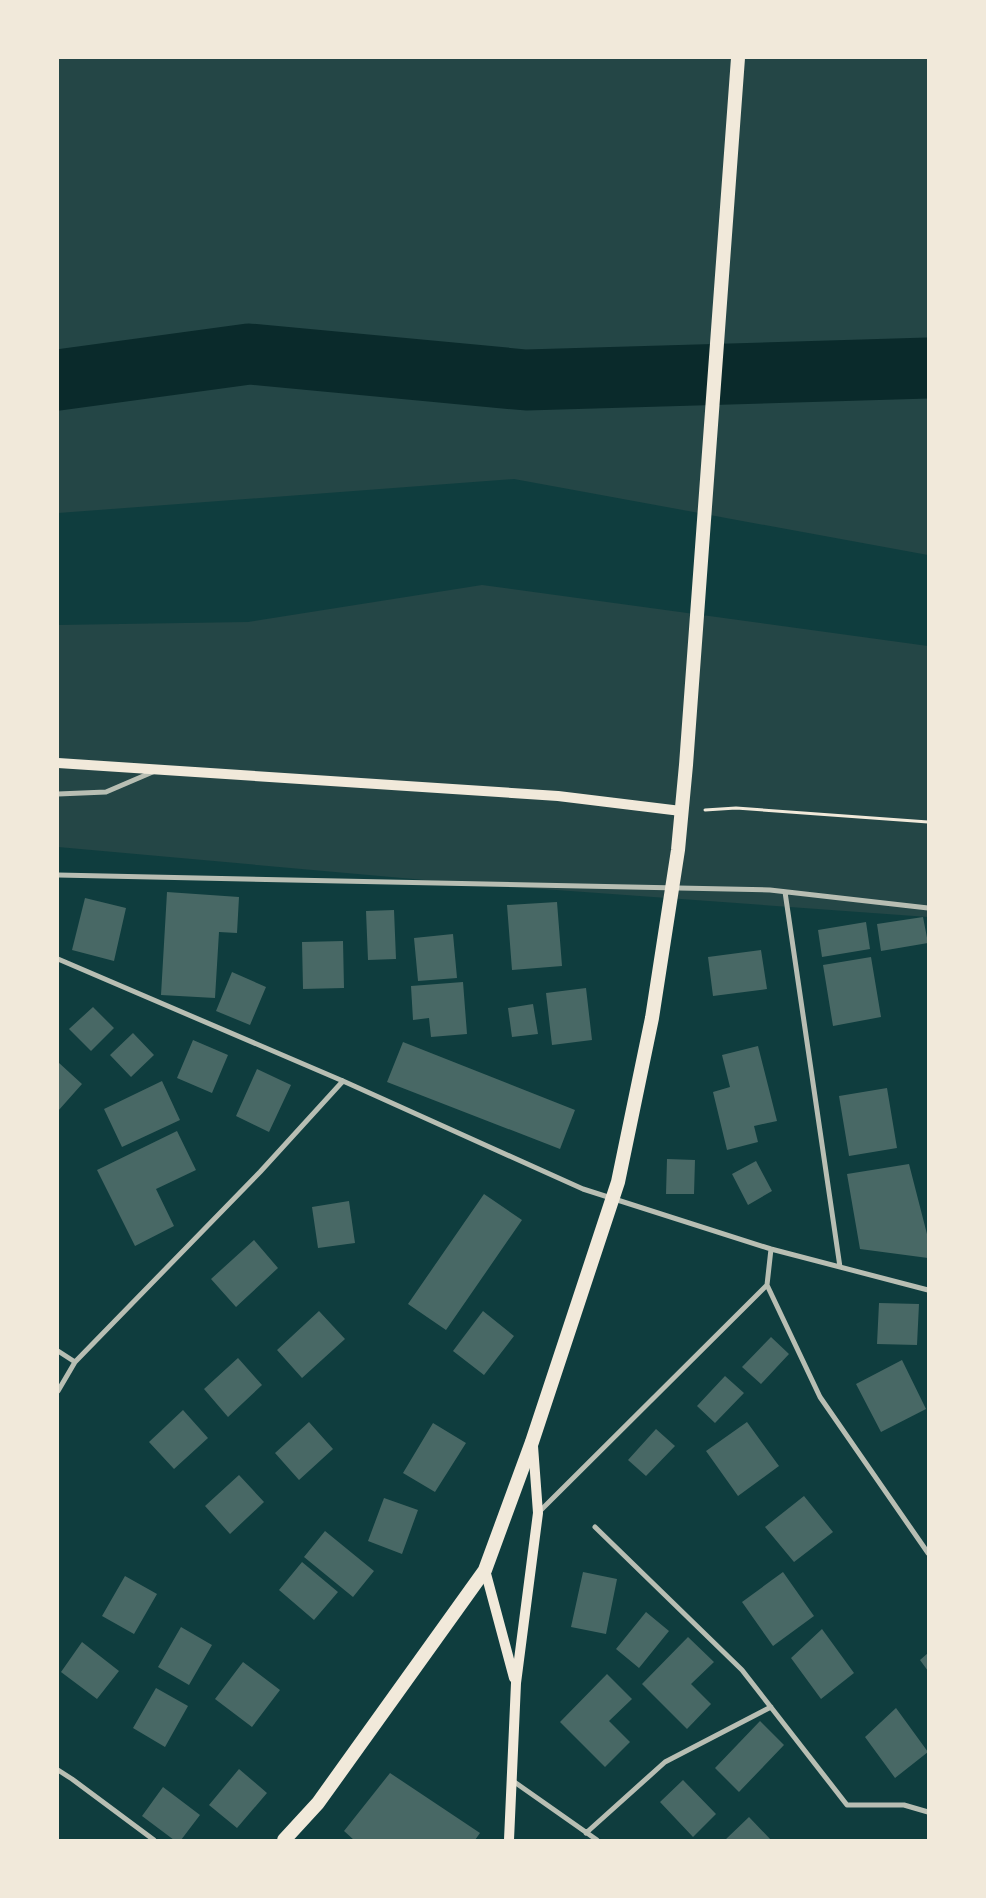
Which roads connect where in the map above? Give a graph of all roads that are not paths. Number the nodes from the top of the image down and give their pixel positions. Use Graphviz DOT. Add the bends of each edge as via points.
graph roads {
  1 [pos="738,58"];
  2 [pos="58,763"];
  3 [pos="161,769"];
  4 [pos="58,794"];
  5 [pos="682,811"];
  6 [pos="58,875"];
  7 [pos="785,892"];
  8 [pos="928,908"];
  9 [pos="58,959"];
  10 [pos="343,1081"];
  11 [pos="772,1249"];
  12 [pos="840,1267"];
  13 [pos="767,1285"];
  14 [pos="928,1290"];
  15 [pos="58,1351"];
  16 [pos="75,1362"];
  17 [pos="58,1391"];
  18 [pos="532,1442"];
  19 [pos="538,1513"];
  20 [pos="595,1527"];
  21 [pos="928,1553"];
  22 [pos="485,1570"];
  23 [pos="516,1684"];
  24 [pos="771,1707"];
  25 [pos="58,1770"];
  26 [pos="513,1781"];
  27 [pos="928,1812"];
  28 [pos="586,1833"];
  29 [pos="154,1840"];
  30 [pos="284,1840"];
  31 [pos="509,1840"];
  32 [pos="597,1840"];
  1 -- 5 [label="highway"];
  2 -- 3 [label="main road"];
  3 -- 4 [label="street" via="106,792"];
  3 -- 5 [label="main road" via="558,796"];
  5 -- 18 [label="highway" via="652,1018 618,1182"];
  6 -- 7 [label="street"];
  7 -- 8 [label="street"];
  7 -- 12 [label="street"];
  9 -- 10 [label="street"];
  10 -- 11 [label="street" via="583,1189"];
  10 -- 16 [label="street" via="260,1172"];
  11 -- 12 [label="street"];
  11 -- 13 [label="street"];
  12 -- 14 [label="street"];
  13 -- 19 [label="street"];
  13 -- 21 [label="street" via="820,1397"];
  15 -- 16 [label="street"];
  16 -- 17 [label="street"];
  18 -- 19 [label="main road"];
  18 -- 22 [label="highway"];
  19 -- 23 [label="main road"];
  20 -- 24 [label="street" via="742,1670"];
  22 -- 23 [label="main road"];
  22 -- 30 [label="highway" via="318,1803"];
  23 -- 26 [label="main road"];
  24 -- 27 [label="street" via="847,1805 904,1805"];
  24 -- 28 [label="street" via="665,1762"];
  25 -- 29 [label="street"];
  26 -- 28 [label="street"];
  26 -- 31 [label="main road"];
  28 -- 32 [label="street"];
}
